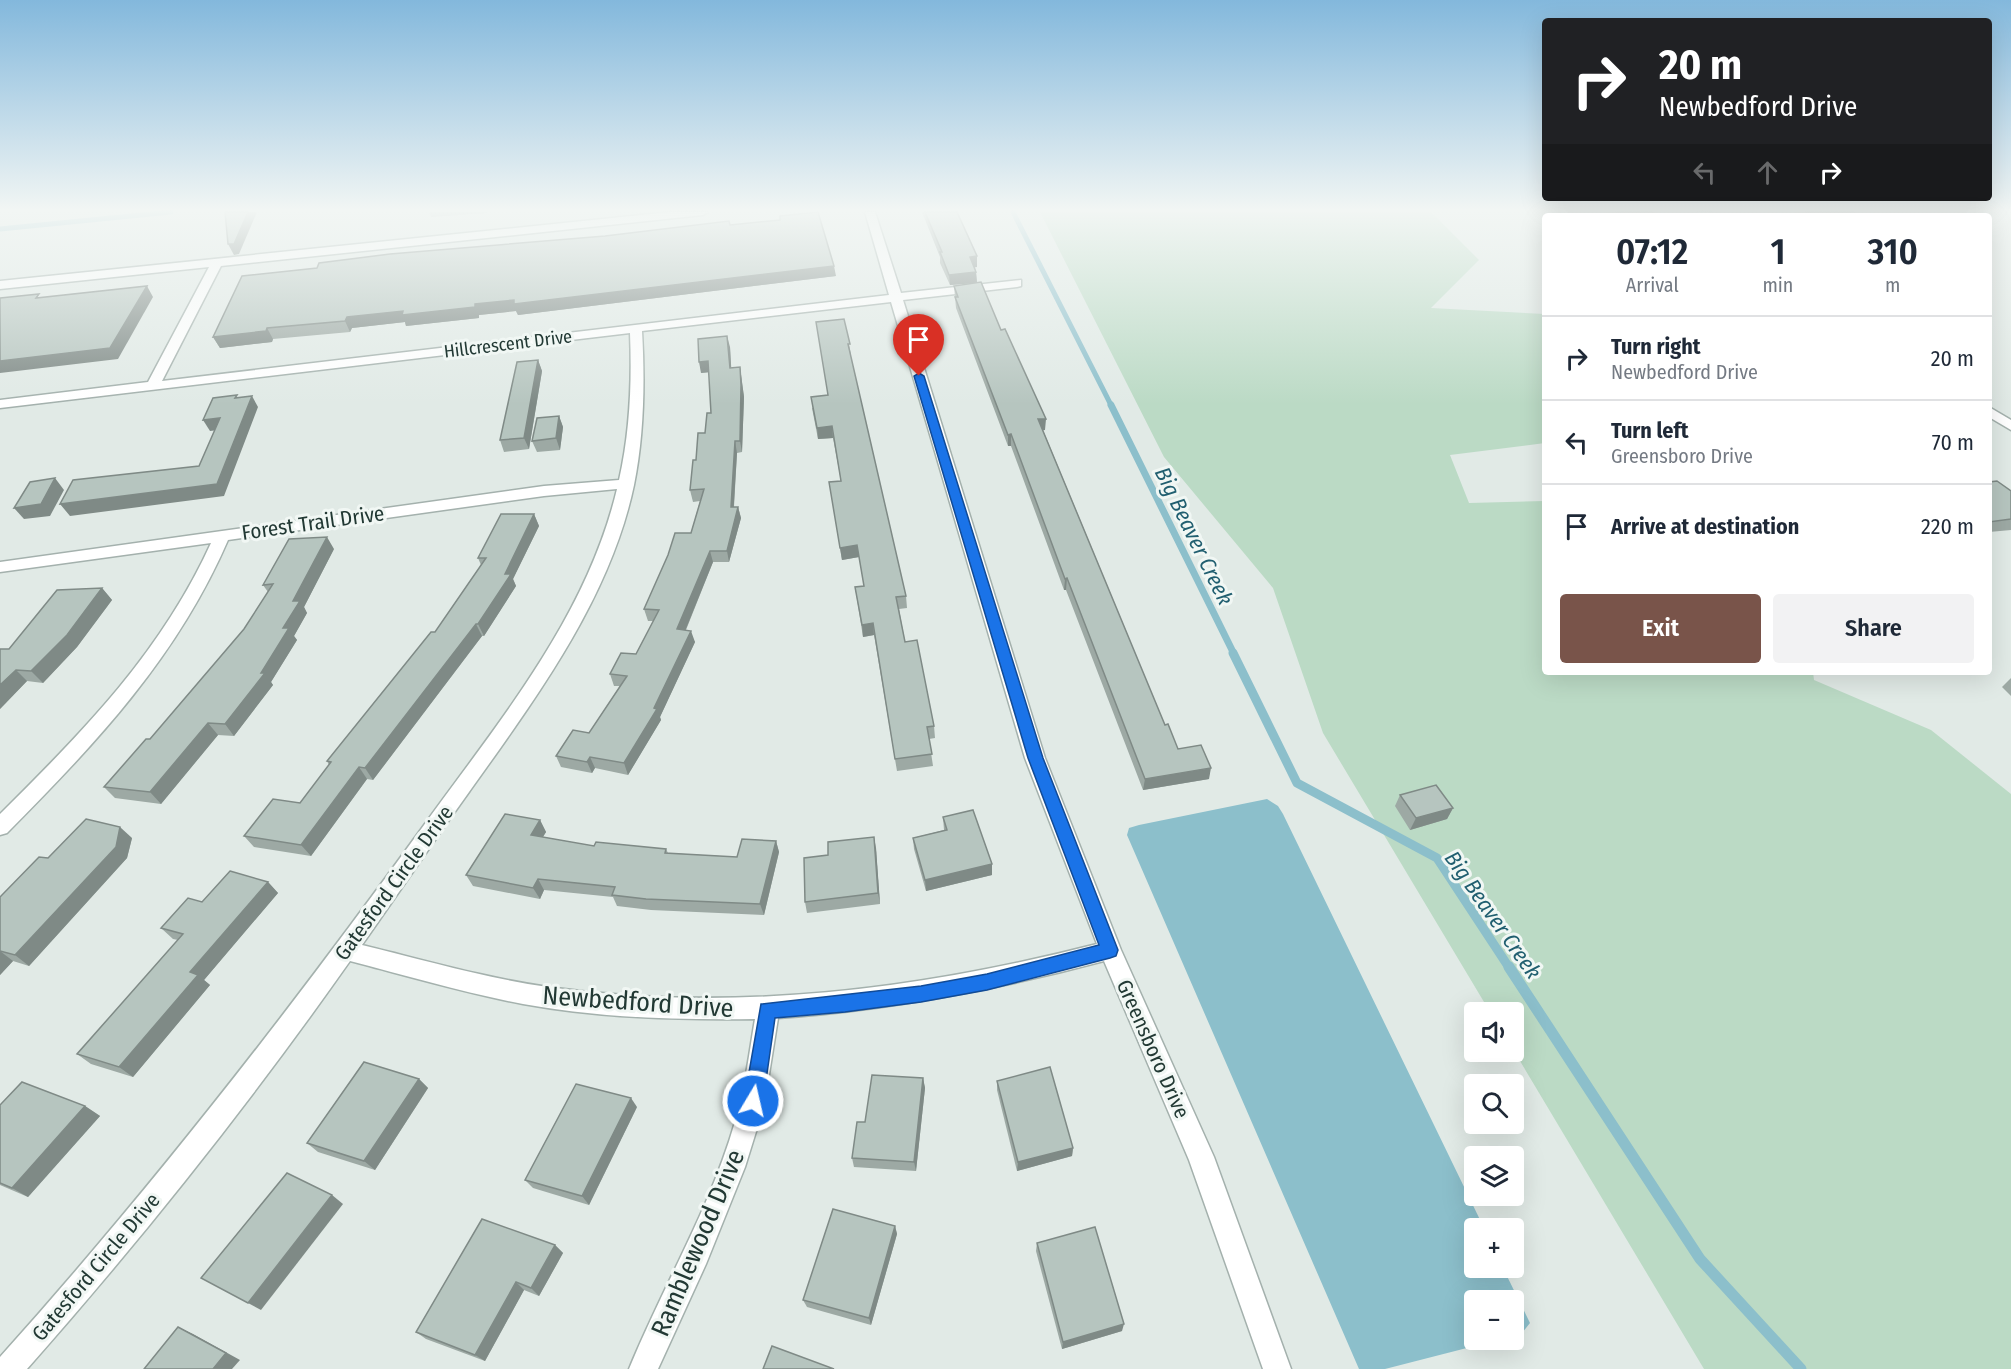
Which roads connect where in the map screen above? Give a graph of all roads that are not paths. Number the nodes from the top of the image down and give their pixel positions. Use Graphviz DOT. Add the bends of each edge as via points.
graph roads {
  1 [pos="86,276"];
  2 [pos="210,276"];
  3 [pos="889,276"];
  4 [pos="1017,283"];
  5 [pos="0,285"];
  6 [pos="895,297"];
  7 [pos="636,328"];
  8 [pos="153,386"];
  9 [pos="0,404"];
  10 [pos="1992,413"];
  11 [pos="2011,426"];
  12 [pos="627,484"];
  13 [pos="222,536"];
  14 [pos="0,567"];
  15 [pos="0,827"];
  16 [pos="345,950"];
  17 [pos="1110,950"];
  18 [pos="768,1010"];
  19 [pos="8,1369"];
  20 [pos="643,1369"];
  21 [pos="1277,1369"];
  1 -- 5 [label="street"];
  2 -- 8 [label="street"];
  3 -- 6 [label="street, Greensboro Drive"];
  4 -- 6 [label="street, Hillcrescent Drive"];
  6 -- 7 [label="street, Hillcrescent Drive"];
  6 -- 17 [label="street, Greensboro Drive" via="1035,758"];
  7 -- 8 [label="street, Hillcrescent Drive"];
  7 -- 12 [label="street, Gatesford Circle Drive" via="638,414"];
  8 -- 9 [label="street, Hillcrescent Drive"];
  10 -- 11 [label="street"];
  12 -- 13 [label="street, Forest Trail Drive" via="544,491"];
  12 -- 16 [label="street, Gatesford Circle Drive" via="604,553 559,642 495,742"];
  13 -- 14 [label="street, Forest Trail Drive"];
  13 -- 15 [label="street" via="197,593 156,654 107,714"];
  16 -- 18 [label="street, Newbedford Drive" via="547,998 665,1008"];
  16 -- 19 [label="street, Gatesford Circle Drive" via="178,1171"];
  17 -- 18 [label="street, Newbedford Drive" via="987,982 921,994"];
  17 -- 21 [label="street, Greensboro Drive" via="1201,1157"];
  18 -- 20 [label="street, Ramblewood Drive" via="743,1137"];
}
